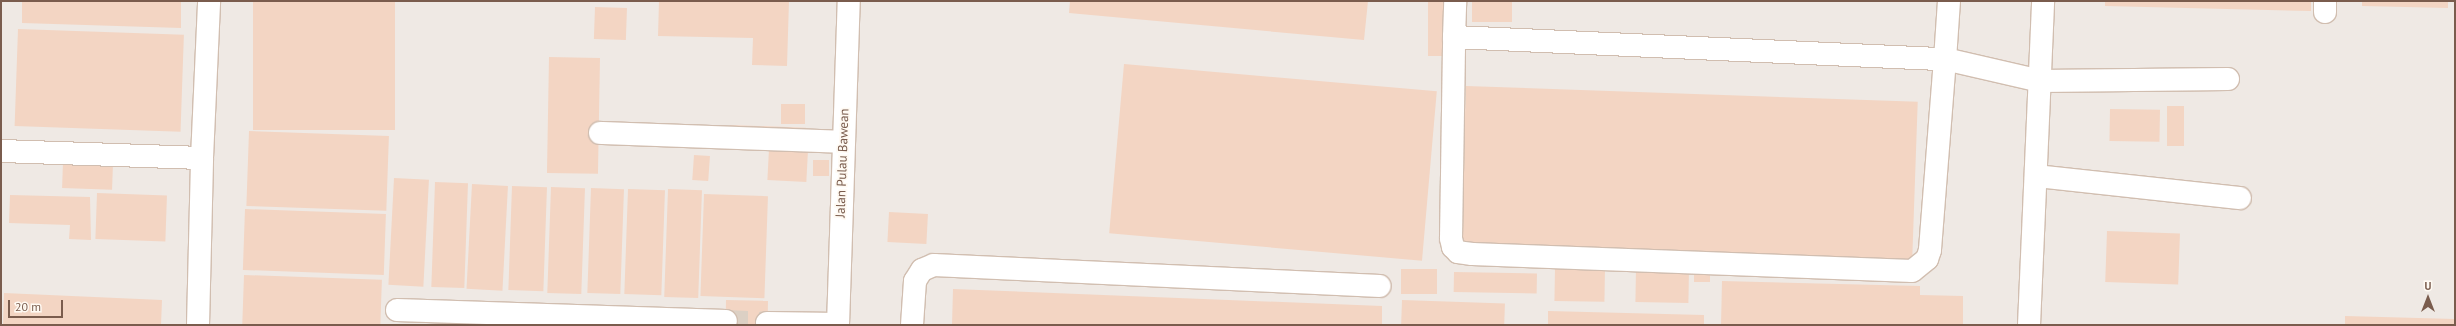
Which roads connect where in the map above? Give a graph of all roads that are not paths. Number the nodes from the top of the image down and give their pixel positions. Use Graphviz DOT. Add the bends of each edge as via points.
graph roads {
  1 [pos="209,1"];
  2 [pos="849,1"];
  3 [pos="1455,1"];
  4 [pos="1949,1"];
  5 [pos="2043,1"];
  6 [pos="1454,37"];
  7 [pos="1945,59"];
  8 [pos="2228,79"];
  9 [pos="2040,81"];
  10 [pos="600,133"];
  11 [pos="843,142"];
  12 [pos="1,152"];
  13 [pos="202,158"];
  14 [pos="2037,176"];
  15 [pos="2240,198"];
  16 [pos="1380,286"];
  17 [pos="397,310"];
  18 [pos="726,321"];
  19 [pos="767,322"];
  20 [pos="838,324"];
  21 [pos="198,325"];
  22 [pos="912,325"];
  23 [pos="2029,325"];
  1 -- 13 [label="street"];
  2 -- 11 [label="street, Jalan Pulau Bawean"];
  3 -- 6 [label="street"];
  4 -- 7 [label="street"];
  5 -- 9 [label="street"];
  6 -- 7 [label="street"];
  6 -- 7 [label="street" via="1451,238 1455,250 1472,254 1912,271 1927,259 1930,250"];
  7 -- 9 [label="street"];
  8 -- 9 [label="street"];
  9 -- 14 [label="street"];
  10 -- 11 [label="street"];
  11 -- 20 [label="street, Jalan Pulau Bawean"];
  12 -- 13 [label="street"];
  13 -- 21 [label="street"];
  14 -- 15 [label="street"];
  14 -- 23 [label="street"];
  16 -- 22 [label="street" via="934,265 922,270 915,281"];
  17 -- 18 [label="street"];
  19 -- 20 [label="street"];
}
